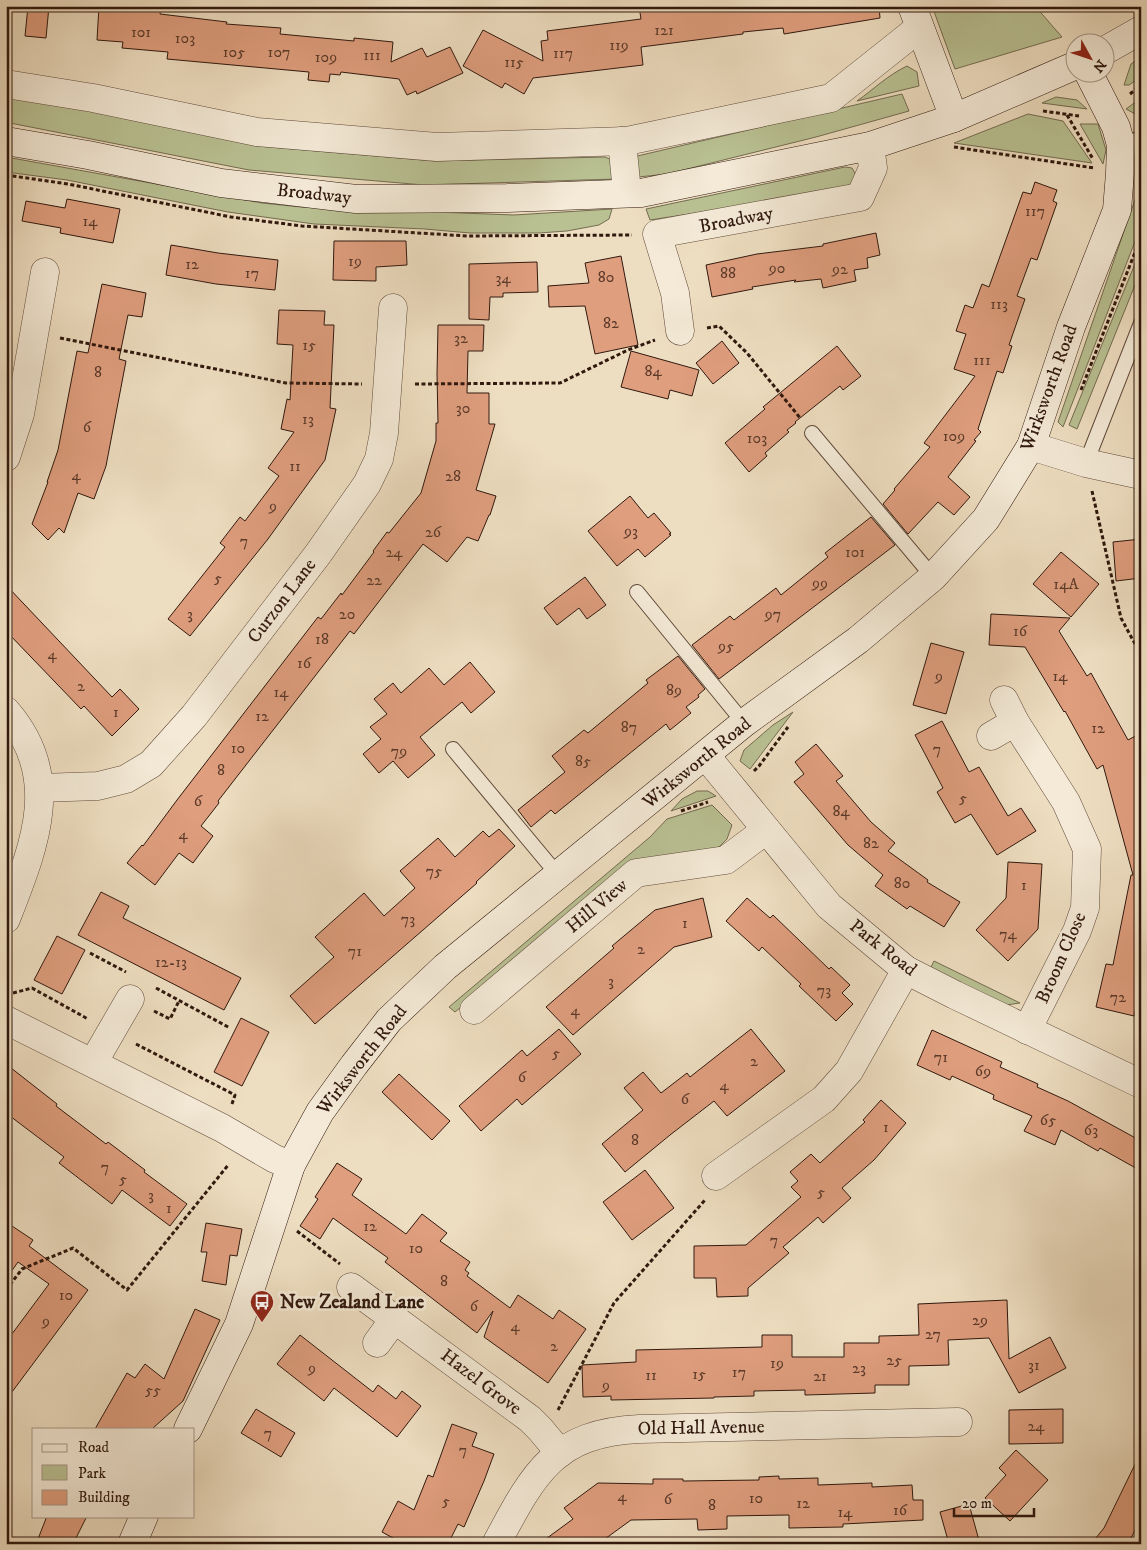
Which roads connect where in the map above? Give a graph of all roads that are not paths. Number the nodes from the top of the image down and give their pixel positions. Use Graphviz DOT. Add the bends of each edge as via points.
graph roads {
  1 [pos="916,17"];
  2 [pos="1141,30"];
  3 [pos="1114,45"];
  4 [pos="1064,70"];
  5 [pos="1093,82"];
  6 [pos="6,84"];
  7 [pos="947,120"];
  8 [pos="6,141"];
  9 [pos="622,141"];
  10 [pos="1131,141"];
  11 [pos="870,146"];
  12 [pos="627,192"];
  13 [pos="45,272"];
  14 [pos="393,308"];
  15 [pos="1141,323"];
  16 [pos="680,331"];
  17 [pos="812,432"];
  18 [pos="1030,446"];
  19 [pos="6,457"];
  20 [pos="1086,462"];
  21 [pos="1141,474"];
  22 [pos="933,577"];
  23 [pos="637,592"];
  24 [pos="6,711"];
  25 [pos="744,723"];
  26 [pos="991,736"];
  27 [pos="453,749"];
  28 [pos="706,756"];
  29 [pos="40,788"];
  30 [pos="766,830"];
  31 [pos="558,875"];
  32 [pos="6,919"];
  33 [pos="906,970"];
  34 [pos="142,993"];
  35 [pos="474,1010"];
  36 [pos="6,1020"];
  37 [pos="1027,1030"];
  38 [pos="93,1063"];
  39 [pos="1141,1084"];
  40 [pos="291,1165"];
  41 [pos="716,1176"];
  42 [pos="351,1287"];
  43 [pos="395,1318"];
  44 [pos="377,1343"];
  45 [pos="958,1422"];
  46 [pos="188,1428"];
  47 [pos="560,1453"];
  48 [pos="143,1518"];
  49 [pos="132,1544"];
  50 [pos="496,1544"];
  1 -- 7 [label="street"];
  1 -- 9 [label="street" via="831,98"];
  2 -- 3 [label="street"];
  4 -- 7 [label="street, Broadway"];
  5 -- 10 [label="street, Wirksworth Road" via="1116,127"];
  6 -- 9 [label="street" via="266,132 437,147"];
  7 -- 11 [label="street, Broadway"];
  8 -- 12 [label="street, Broadway" via="221,183 356,199 507,198"];
  9 -- 12 [label="street"];
  10 -- 18 [label="street, Wirksworth Road" via="1120,173 1117,210 1071,326"];
  11 -- 12 [label="street, Broadway" via="679,186 641,193"];
  11 -- 16 [label="street, Broadway" via="873,168 860,197 657,234 675,293"];
  13 -- 19 [label="street" via="20,414"];
  14 -- 29 [label="street, Curzon Lane" via="384,433 379,459 366,484 318,554 194,716 152,764 126,779 98,786"];
  15 -- 20 [label="lane"];
  17 -- 22 [label="lane"];
  18 -- 20 [label="street"];
  18 -- 22 [label="street, Wirksworth Road" via="986,519"];
  20 -- 21 [label="street"];
  22 -- 25 [label="street, Wirksworth Road" via="858,640"];
  23 -- 25 [label="lane"];
  24 -- 29 [label="street" via="27,742"];
  25 -- 28 [label="street, Wirksworth Road"];
  26 -- 37 [label="street, Broom Close" via="1009,711 1066,802 1087,849 1085,908 1077,931"];
  27 -- 31 [label="lane"];
  28 -- 30 [label="street, Park Road"];
  28 -- 31 [label="street, Wirksworth Road"];
  29 -- 32 [label="street" via="32,843"];
  30 -- 33 [label="street, Park Road" via="829,906"];
  30 -- 35 [label="street, Hill View" via="726,860 636,873"];
  31 -- 40 [label="street, Wirksworth Road" via="445,967 389,1020 320,1112"];
  33 -- 37 [label="street, Park Road"];
  33 -- 41 [label="street" via="849,1071 824,1099"];
  34 -- 38 [label="street"];
  36 -- 38 [label="street"];
  37 -- 39 [label="street, Park Road"];
  38 -- 40 [label="street"];
  40 -- 46 [label="street, Wirksworth Road" via="239,1324"];
  42 -- 43 [label="street, Hazel Grove"];
  43 -- 44 [label="street"];
  43 -- 47 [label="street, Hazel Grove" via="530,1419"];
  45 -- 47 [label="street, Old Hall Avenue" via="619,1430 581,1440"];
  47 -- 50 [label="street, Old Hall Avenue" via="532,1481"];
  48 -- 49 [label="street"];
}
